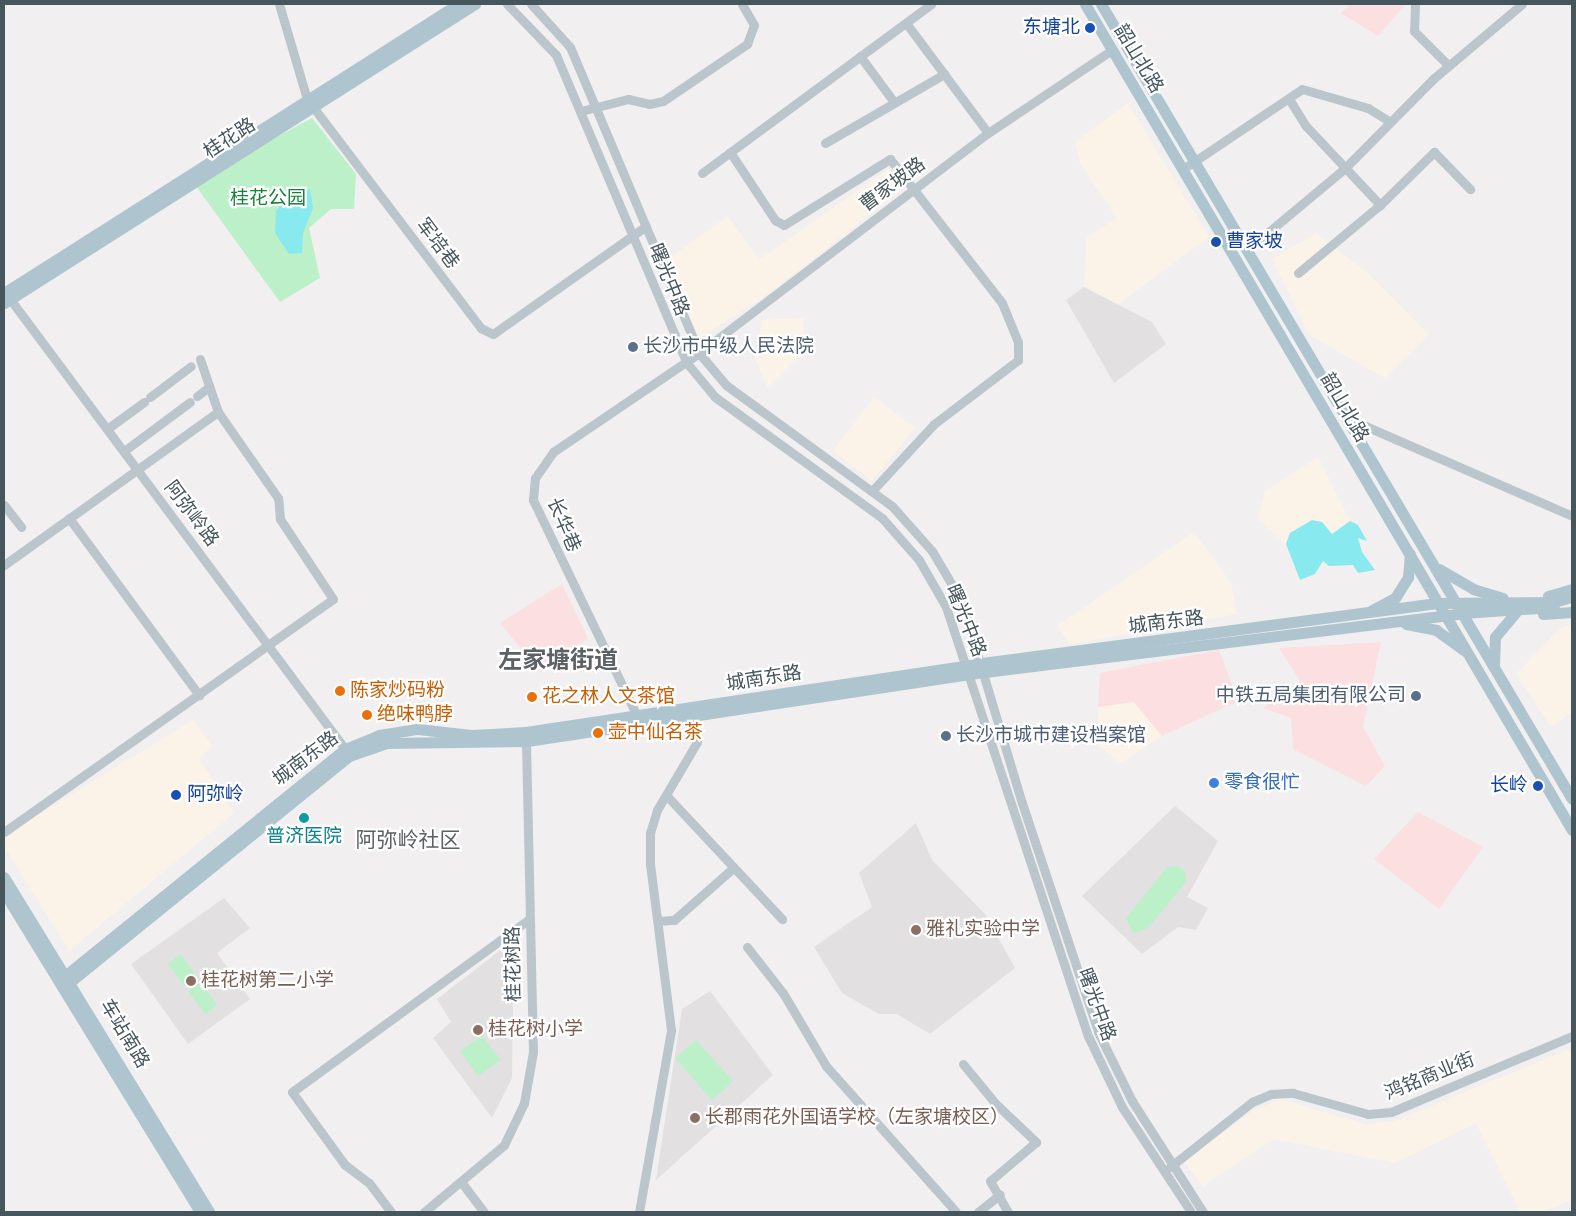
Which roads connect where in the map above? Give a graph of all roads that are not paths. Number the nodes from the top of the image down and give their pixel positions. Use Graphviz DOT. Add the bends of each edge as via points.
graph roads {
  1 [pos="279,4"];
  2 [pos="458,4"];
  3 [pos="475,4"];
  4 [pos="507,4"];
  5 [pos="531,4"];
  6 [pos="742,4"];
  7 [pos="931,4"];
  8 [pos="1085,4"];
  9 [pos="1101,4"];
  10 [pos="1415,4"];
  11 [pos="1522,4"];
  12 [pos="906,23"];
  13 [pos="1112,50"];
  14 [pos="860,56"];
  15 [pos="1449,66"];
  16 [pos="944,74"];
  17 [pos="1289,100"];
  18 [pos="894,102"];
  19 [pos="310,103"];
  20 [pos="597,106"];
  21 [pos="581,110"];
  22 [pos="1390,122"];
  23 [pos="988,133"];
  24 [pos="825,143"];
  25 [pos="730,152"];
  26 [pos="1196,162"];
  27 [pos="1184,169"];
  28 [pos="1344,169"];
  29 [pos="702,173"];
  30 [pos="916,187"];
  31 [pos="1470,189"];
  32 [pos="1380,205"];
  33 [pos="646,226"];
  34 [pos="632,236"];
  35 [pos="1247,250"];
  36 [pos="1298,273"];
  37 [pos="6,298"];
  38 [pos="699,353"];
  39 [pos="200,359"];
  40 [pos="686,362"];
  41 [pos="190,366"];
  42 [pos="209,387"];
  43 [pos="197,396"];
  44 [pos="190,402"];
  45 [pos="218,412"];
  46 [pos="1348,418"];
  47 [pos="107,429"];
  48 [pos="124,451"];
  49 [pos="137,470"];
  50 [pos="872,491"];
  51 [pos="4,505"];
  52 [pos="1572,516"];
  53 [pos="69,518"];
  54 [pos="21,527"];
  55 [pos="1410,554"];
  56 [pos="4,565"];
  57 [pos="1435,565"];
  58 [pos="1572,589"];
  59 [pos="1572,597"];
  60 [pos="1457,602"];
  61 [pos="1572,602"];
  62 [pos="1439,603"];
  63 [pos="1554,604"];
  64 [pos="1517,606"];
  65 [pos="1572,612"];
  66 [pos="1463,613"];
  67 [pos="1364,614"];
  68 [pos="1446,616"];
  69 [pos="1394,622"];
  70 [pos="269,646"];
  71 [pos="1468,652"];
  72 [pos="984,668"];
  73 [pos="968,670"];
  74 [pos="1497,676"];
  75 [pos="199,695"];
  76 [pos="637,716"];
  77 [pos="693,716"];
  78 [pos="526,736"];
  79 [pos="344,749"];
  80 [pos="666,795"];
  81 [pos="1572,800"];
  82 [pos="1572,830"];
  83 [pos="4,832"];
  84 [pos="732,869"];
  85 [pos="4,877"];
  86 [pos="4,892"];
  87 [pos="529,919"];
  88 [pos="782,919"];
  89 [pos="658,921"];
  90 [pos="747,947"];
  91 [pos="66,980"];
  92 [pos="1572,1036"];
  93 [pos="964,1064"];
  94 [pos="1170,1167"];
  95 [pos="462,1183"];
  96 [pos="1000,1194"];
  97 [pos="1003,1210"];
  98 [pos="200,1212"];
  99 [pos="209,1212"];
  100 [pos="391,1212"];
  101 [pos="424,1212"];
  102 [pos="484,1212"];
  103 [pos="639,1212"];
  104 [pos="956,1212"];
  105 [pos="978,1212"];
  106 [pos="1192,1212"];
  107 [pos="1203,1212"];
  1 -- 19 [label="street, 军培巷"];
  2 -- 19 [label="main road, 桂花路"];
  3 -- 19 [label="main road, 桂花路"];
  4 -- 21 [label="street, 曙光中路" via="556,55"];
  5 -- 20 [label="street, 曙光中路" via="570,47"];
  6 -- 20 [label="street" via="754,26 747,44 663,101 649,104 628,98"];
  7 -- 12 [label="street"];
  8 -- 13 [label="main road, 韶山北路"];
  9 -- 26 [label="main road, 韶山北路"];
  10 -- 15 [label="street" via="1414,31"];
  11 -- 15 [label="street"];
  12 -- 14 [label="street"];
  12 -- 16 [label="street"];
  13 -- 23 [label="street, 曹家坡路"];
  13 -- 27 [label="main road, 韶山北路"];
  14 -- 18 [label="street"];
  14 -- 25 [label="street"];
  15 -- 22 [label="street"];
  16 -- 18 [label="street"];
  16 -- 23 [label="street"];
  17 -- 22 [label="street" via="1302,89 1368,108"];
  17 -- 26 [label="street"];
  17 -- 28 [label="street"];
  18 -- 24 [label="street"];
  19 -- 34 [label="street, 军培巷" via="480,328 493,334"];
  19 -- 37 [label="main road, 桂花路"];
  20 -- 21 [label="street"];
  20 -- 33 [label="street, 曙光中路"];
  21 -- 34 [label="street, 曙光中路"];
  22 -- 28 [label="street"];
  23 -- 30 [label="street, 曹家坡路"];
  25 -- 29 [label="street"];
  25 -- 30 [label="street" via="775,220 784,225 794,223 883,161 890,159"];
  26 -- 27 [label="street"];
  26 -- 35 [label="main road, 韶山北路"];
  27 -- 55 [label="main road, 韶山北路"];
  28 -- 32 [label="street"];
  28 -- 35 [label="street"];
  30 -- 38 [label="street, 曹家坡路"];
  30 -- 50 [label="street" via="1002,303 1020,355 1012,367 934,424"];
  31 -- 32 [label="street" via="1434,152"];
  32 -- 36 [label="street"];
  33 -- 34 [label="street, 军培巷"];
  33 -- 38 [label="street, 曙光中路"];
  34 -- 40 [label="street, 曙光中路"];
  35 -- 46 [label="main road, 韶山北路"];
  37 -- 47 [label="street, 阿弥岭路"];
  38 -- 40 [label="street, 长华巷"];
  38 -- 50 [label="street, 曙光中路" via="726,385"];
  39 -- 42 [label="street"];
  40 -- 73 [label="street, 曙光中路" via="715,397 882,518 919,560 946,607"];
  40 -- 76 [label="street, 长华巷" via="553,452 535,478 533,500"];
  41 -- 47 [label="street"];
  42 -- 43 [label="street"];
  42 -- 45 [label="street"];
  44 -- 48 [label="street"];
  45 -- 49 [label="street"];
  45 -- 70 [label="street" via="278,498 280,519 333,599"];
  46 -- 52 [label="street"];
  46 -- 57 [label="main road, 韶山北路"];
  47 -- 48 [label="street, 阿弥岭路"];
  48 -- 49 [label="street, 阿弥岭路"];
  49 -- 53 [label="street"];
  49 -- 70 [label="street, 阿弥岭路"];
  50 -- 72 [label="street, 曙光中路" via="892,506 932,550 961,600"];
  51 -- 54 [label="street"];
  53 -- 56 [label="street"];
  53 -- 75 [label="street"];
  55 -- 62 [label="main road, 韶山北路"];
  55 -- 67 [label="main road" via="1408,577 1395,598"];
  57 -- 60 [label="main road, 韶山北路"];
  57 -- 64 [label="main road" via="1465,585"];
  58 -- 64 [label="main road"];
  59 -- 63 [label="main road"];
  60 -- 62 [label="main road, 城南东路"];
  60 -- 64 [label="main road, 城南东路"];
  60 -- 66 [label="main road, 韶山北路"];
  61 -- 63 [label="main road"];
  62 -- 67 [label="main road, 城南东路"];
  62 -- 68 [label="main road, 韶山北路"];
  63 -- 64 [label="main road, 城南东路"];
  64 -- 65 [label="main road"];
  64 -- 66 [label="main road, 城南东路"];
  64 -- 74 [label="main road" via="1495,637"];
  66 -- 68 [label="main road, 城南东路"];
  66 -- 74 [label="main road, 韶山北路"];
  67 -- 72 [label="main road, 城南东路"];
  68 -- 69 [label="main road, 城南东路"];
  68 -- 71 [label="main road, 韶山北路"];
  69 -- 71 [label="main road" via="1436,630"];
  69 -- 72 [label="main road, 城南东路"];
  70 -- 75 [label="street"];
  70 -- 79 [label="street, 阿弥岭路"];
  71 -- 82 [label="main road, 韶山北路"];
  72 -- 73 [label="main road, 城南东路"];
  72 -- 94 [label="street, 曙光中路" via="1022,804 1098,1032"];
  73 -- 76 [label="main road, 城南东路"];
  73 -- 77 [label="main road, 城南东路"];
  73 -- 106 [label="street, 曙光中路" via="1088,1036 1122,1108"];
  74 -- 81 [label="main road, 韶山北路"];
  75 -- 83 [label="street"];
  76 -- 78 [label="main road, 城南东路"];
  77 -- 78 [label="main road, 城南东路"];
  77 -- 80 [label="street" via="697,742"];
  78 -- 79 [label="main road, 城南东路" via="406,730 379,734"];
  78 -- 87 [label="street, 桂花树路"];
  78 -- 91 [label="main road, 城南东路" via="476,744 408,740 349,756"];
  79 -- 91 [label="main road, 城南东路"];
  80 -- 84 [label="street"];
  80 -- 89 [label="street" via="650,834"];
  84 -- 88 [label="street"];
  84 -- 89 [label="street" via="674,920"];
  85 -- 91 [label="main road, 车站南路"];
  86 -- 91 [label="main road, 车站南路"];
  87 -- 95 [label="street, 桂花树路" via="533,1052 524,1103 504,1145"];
  87 -- 100 [label="street" via="292,1092 345,1165 369,1183"];
  89 -- 103 [label="street" via="671,1030"];
  90 -- 104 [label="street" via="783,993 826,1066"];
  91 -- 98 [label="main road, 车站南路"];
  91 -- 99 [label="main road, 车站南路"];
  92 -- 94 [label="street, 鸿铭商业街" via="1391,1112 1368,1114 1293,1093 1271,1094 1252,1102"];
  93 -- 96 [label="street" via="995,1103 1036,1142 990,1181"];
  94 -- 107 [label="street, 曙光中路"];
  95 -- 101 [label="street, 桂花树路"];
  95 -- 102 [label="street"];
  96 -- 97 [label="street"];
  96 -- 105 [label="street"];
}
